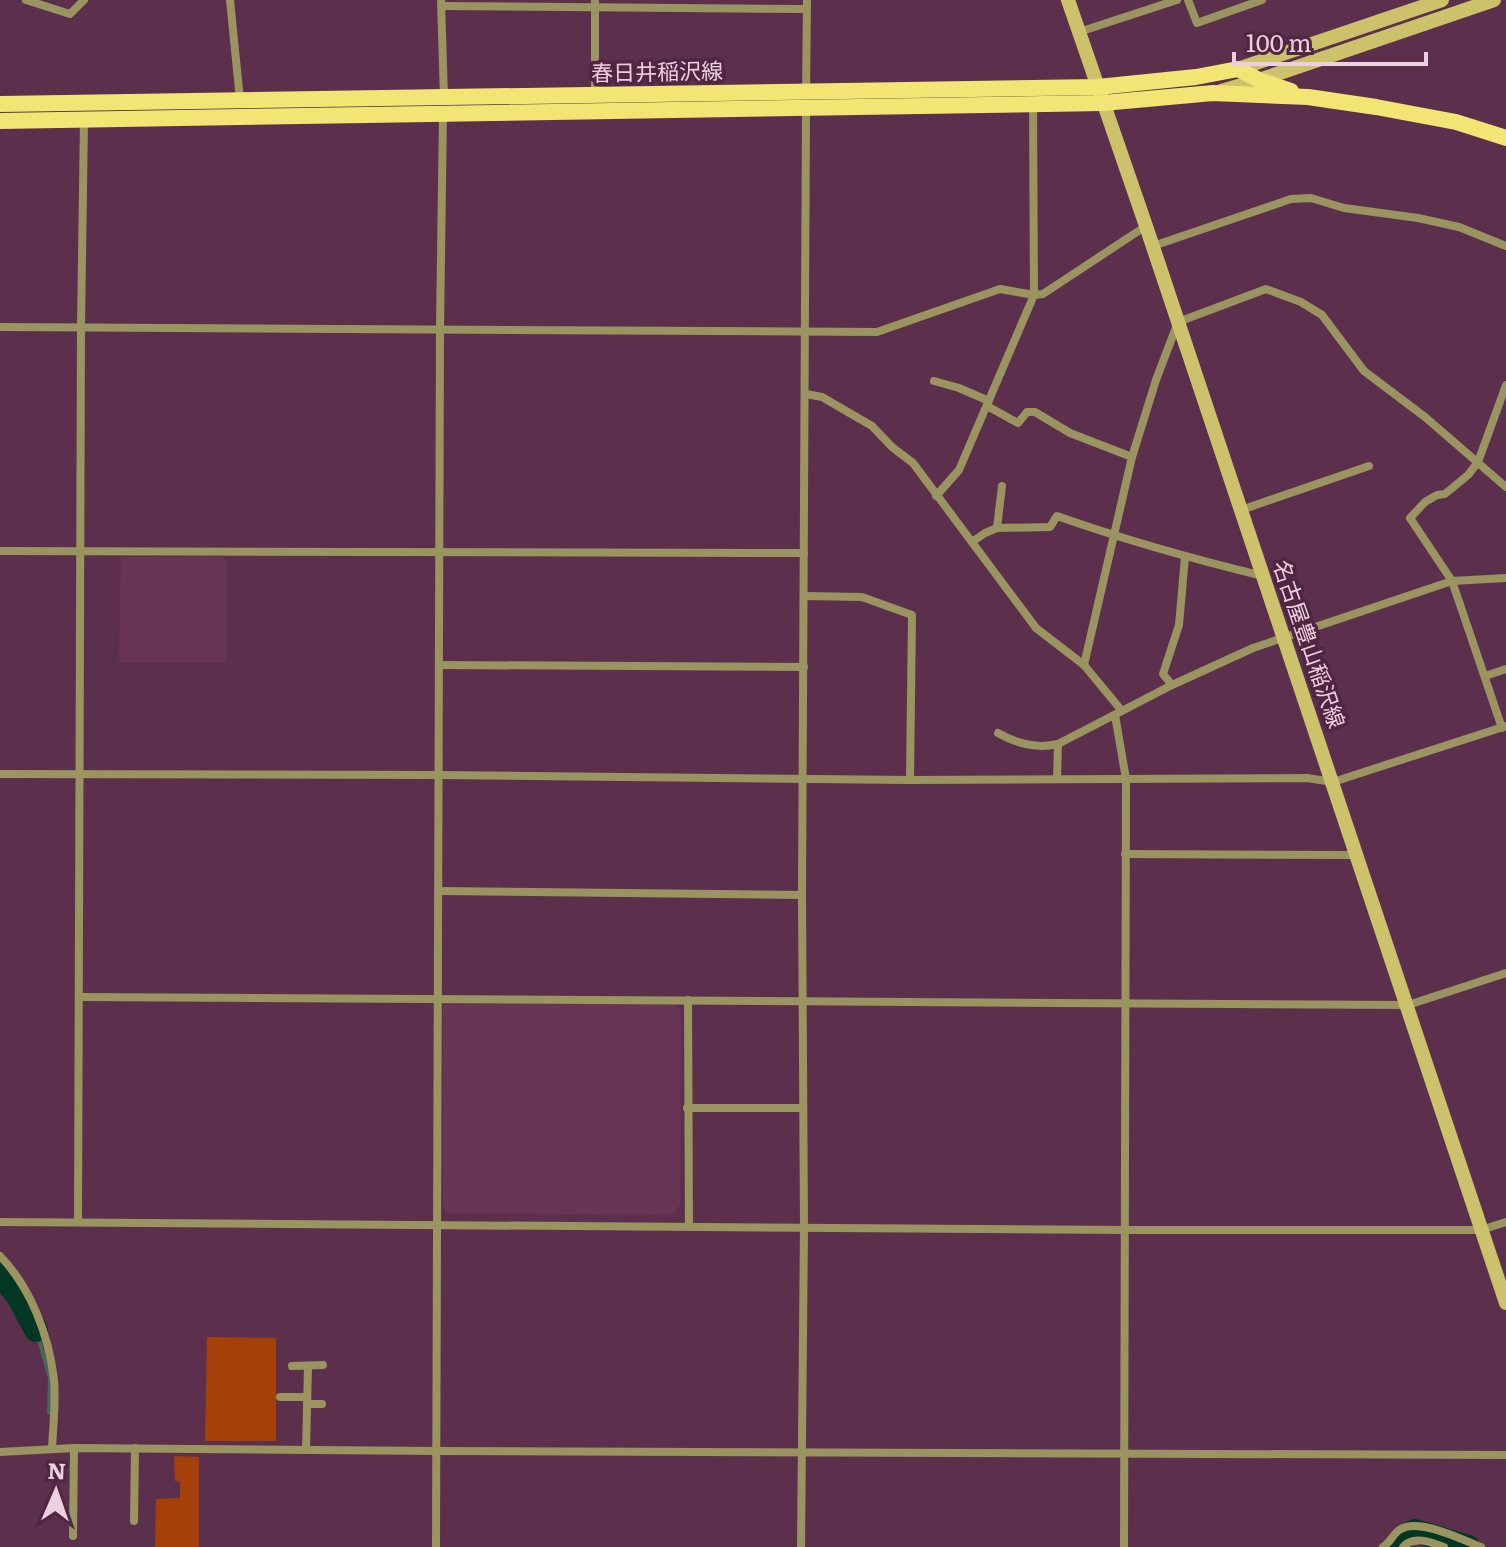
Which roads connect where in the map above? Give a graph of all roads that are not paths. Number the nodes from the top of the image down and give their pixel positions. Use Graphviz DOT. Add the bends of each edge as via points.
graph roads {
  1 [pos="26,0"];
  2 [pos="84,0"];
  3 [pos="230,0"];
  4 [pos="1068,0"];
  5 [pos="1177,0"];
  6 [pos="1188,0"];
  7 [pos="1262,0"];
  8 [pos="1442,0"];
  9 [pos="1494,0"];
  10 [pos="441,3"];
  11 [pos="595,4"];
  12 [pos="807,4"];
  13 [pos="1420,4"];
  14 [pos="1079,32"];
  15 [pos="1238,69"];
  16 [pos="1259,80"];
  17 [pos="1213,93"];
  18 [pos="595,94"];
  19 [pos="1100,95"];
  20 [pos="445,97"];
  21 [pos="1308,97"];
  22 [pos="240,100"];
  23 [pos="806,100"];
  24 [pos="0,104"];
  25 [pos="1033,105"];
  26 [pos="443,115"];
  27 [pos="84,119"];
  28 [pos="0,121"];
  29 [pos="1506,138"];
  30 [pos="1146,226"];
  31 [pos="1153,246"];
  32 [pos="1506,246"];
  33 [pos="1034,295"];
  34 [pos="1178,322"];
  35 [pos="0,327"];
  36 [pos="81,327"];
  37 [pos="440,329"];
  38 [pos="805,332"];
  39 [pos="934,381"];
  40 [pos="1506,385"];
  41 [pos="806,394"];
  42 [pos="988,403"];
  43 [pos="1132,457"];
  44 [pos="1478,462"];
  45 [pos="1369,466"];
  46 [pos="1002,486"];
  47 [pos="1506,487"];
  48 [pos="936,496"];
  49 [pos="1241,510"];
  50 [pos="997,528"];
  51 [pos="1113,535"];
  52 [pos="972,542"];
  53 [pos="0,551"];
  54 [pos="81,551"];
  55 [pos="440,552"];
  56 [pos="804,553"];
  57 [pos="1185,557"];
  58 [pos="1263,576"];
  59 [pos="1506,578"];
  60 [pos="1452,581"];
  61 [pos="805,596"];
  62 [pos="1283,638"];
  63 [pos="440,665"];
  64 [pos="1084,665"];
  65 [pos="804,667"];
  66 [pos="1506,669"];
  67 [pos="1485,676"];
  68 [pos="1172,685"];
  69 [pos="1119,713"];
  70 [pos="1504,727"];
  71 [pos="998,733"];
  72 [pos="1058,744"];
  73 [pos="0,774"];
  74 [pos="81,774"];
  75 [pos="440,775"];
  76 [pos="803,777"];
  77 [pos="1057,779"];
  78 [pos="1126,779"];
  79 [pos="910,780"];
  80 [pos="1333,782"];
  81 [pos="1125,854"];
  82 [pos="1355,855"];
  83 [pos="440,891"];
  84 [pos="802,895"];
  85 [pos="1506,973"];
  86 [pos="79,997"];
  87 [pos="438,999"];
  88 [pos="688,1000"];
  89 [pos="802,1001"];
  90 [pos="1124,1002"];
  91 [pos="1408,1005"];
  92 [pos="687,1108"];
  93 [pos="803,1108"];
  94 [pos="0,1222"];
  95 [pos="78,1222"];
  96 [pos="1506,1222"];
  97 [pos="438,1225"];
  98 [pos="689,1227"];
  99 [pos="804,1227"];
  100 [pos="1125,1230"];
  101 [pos="1481,1230"];
  102 [pos="0,1256"];
  103 [pos="1506,1303"];
  104 [pos="323,1365"];
  105 [pos="292,1366"];
  106 [pos="308,1366"];
  107 [pos="280,1397"];
  108 [pos="307,1400"];
  109 [pos="322,1404"];
  110 [pos="74,1448"];
  111 [pos="135,1448"];
  112 [pos="52,1449"];
  113 [pos="306,1450"];
  114 [pos="436,1451"];
  115 [pos="0,1452"];
  116 [pos="803,1452"];
  117 [pos="1125,1453"];
  118 [pos="1506,1455"];
  119 [pos="134,1521"];
  120 [pos="73,1536"];
  121 [pos="436,1547"];
  122 [pos="801,1547"];
  123 [pos="1124,1547"];
  124 [pos="1383,1547"];
  125 [pos="1403,1547"];
  126 [pos="1444,1547"];
  127 [pos="1481,1547"];
  1 -- 2 [label="street" via="70,14"];
  3 -- 22 [label="street"];
  4 -- 14 [label="main road, 名古屋豊山稲沢線"];
  5 -- 14 [label="street"];
  6 -- 7 [label="street" via="1197,23"];
  8 -- 13 [label="main road"];
  9 -- 16 [label="main road"];
  10 -- 11 [label="street"];
  10 -- 20 [label="street"];
  11 -- 12 [label="street"];
  11 -- 18 [label="street"];
  12 -- 23 [label="street"];
  13 -- 15 [label="main road"];
  14 -- 19 [label="main road, 名古屋豊山稲沢線"];
  15 -- 16 [label="main road, 春日井稲沢線"];
  15 -- 19 [label="main road, 春日井稲沢線"];
  16 -- 17 [label="main road"];
  16 -- 21 [label="main road, 春日井稲沢線"];
  17 -- 19 [label="main road, 春日井稲沢線"];
  17 -- 21 [label="main road, 春日井稲沢線"];
  18 -- 20 [label="main road, 春日井稲沢線"];
  18 -- 23 [label="main road, 春日井稲沢線"];
  19 -- 23 [label="main road, 春日井稲沢線"];
  19 -- 25 [label="main road, 春日井稲沢線"];
  19 -- 30 [label="main road, 名古屋豊山稲沢線"];
  20 -- 22 [label="main road, 春日井稲沢線"];
  20 -- 26 [label="street"];
  21 -- 29 [label="main road, 春日井稲沢線" via="1456,122"];
  22 -- 24 [label="main road, 春日井稲沢線"];
  23 -- 25 [label="main road, 春日井稲沢線"];
  23 -- 26 [label="main road, 春日井稲沢線"];
  23 -- 38 [label="street"];
  25 -- 33 [label="street"];
  26 -- 27 [label="main road, 春日井稲沢線"];
  26 -- 37 [label="street"];
  27 -- 28 [label="main road, 春日井稲沢線"];
  27 -- 36 [label="street"];
  30 -- 31 [label="main road, 名古屋豊山稲沢線"];
  30 -- 33 [label="street"];
  31 -- 32 [label="street" via="1291,199 1311,198 1459,227"];
  31 -- 34 [label="main road, 名古屋豊山稲沢線"];
  33 -- 38 [label="street" via="1000,289 877,332"];
  33 -- 42 [label="street"];
  34 -- 43 [label="street"];
  34 -- 44 [label="street" via="1266,289 1301,302 1322,315 1364,371"];
  34 -- 49 [label="main road, 名古屋豊山稲沢線"];
  35 -- 36 [label="street"];
  36 -- 37 [label="street"];
  36 -- 54 [label="street"];
  37 -- 38 [label="street"];
  37 -- 55 [label="street"];
  38 -- 41 [label="street"];
  39 -- 42 [label="street"];
  40 -- 44 [label="street"];
  41 -- 48 [label="street" via="822,397 872,426 913,463"];
  41 -- 56 [label="street"];
  42 -- 43 [label="street" via="1018,423 1027,412 1035,412 1070,433"];
  42 -- 48 [label="street" via="959,470"];
  43 -- 51 [label="street"];
  44 -- 47 [label="street"];
  44 -- 60 [label="street" via="1410,518"];
  45 -- 49 [label="street"];
  46 -- 50 [label="street"];
  48 -- 52 [label="street"];
  49 -- 58 [label="main road, 名古屋豊山稲沢線"];
  50 -- 51 [label="street" via="1050,527 1057,516"];
  50 -- 52 [label="street"];
  51 -- 57 [label="street"];
  51 -- 64 [label="street"];
  52 -- 64 [label="street" via="1036,628"];
  53 -- 54 [label="street"];
  54 -- 55 [label="street"];
  54 -- 74 [label="street"];
  55 -- 56 [label="street"];
  55 -- 63 [label="street"];
  56 -- 61 [label="street"];
  57 -- 58 [label="street"];
  57 -- 68 [label="street" via="1179,625 1163,674"];
  58 -- 62 [label="main road, 名古屋豊山稲沢線"];
  59 -- 60 [label="street"];
  60 -- 62 [label="street"];
  60 -- 67 [label="street"];
  61 -- 65 [label="street"];
  61 -- 79 [label="street" via="862,597 912,615"];
  62 -- 68 [label="street"];
  62 -- 80 [label="main road, 名古屋豊山稲沢線"];
  63 -- 65 [label="street"];
  63 -- 75 [label="street"];
  64 -- 69 [label="street"];
  65 -- 76 [label="street"];
  66 -- 67 [label="street"];
  67 -- 70 [label="street"];
  68 -- 69 [label="street"];
  69 -- 72 [label="street"];
  69 -- 78 [label="street"];
  70 -- 80 [label="street"];
  71 -- 72 [label="street" via="1040,748"];
  72 -- 77 [label="street"];
  73 -- 74 [label="street"];
  74 -- 75 [label="street"];
  74 -- 86 [label="street"];
  75 -- 76 [label="street"];
  75 -- 83 [label="street"];
  76 -- 79 [label="street"];
  76 -- 84 [label="street"];
  77 -- 78 [label="street"];
  77 -- 79 [label="street"];
  78 -- 80 [label="street"];
  78 -- 81 [label="street"];
  80 -- 82 [label="main road, 名古屋豊山稲沢線"];
  81 -- 82 [label="street"];
  81 -- 90 [label="street"];
  82 -- 91 [label="main road, 名古屋豊山稲沢線"];
  83 -- 84 [label="street"];
  83 -- 87 [label="street"];
  84 -- 89 [label="street"];
  85 -- 91 [label="street"];
  86 -- 87 [label="street"];
  86 -- 95 [label="street"];
  87 -- 88 [label="street"];
  87 -- 97 [label="street"];
  88 -- 89 [label="street"];
  88 -- 92 [label="street"];
  89 -- 90 [label="street"];
  89 -- 93 [label="street"];
  90 -- 91 [label="street"];
  90 -- 100 [label="street"];
  91 -- 101 [label="main road, 名古屋豊山稲沢線"];
  92 -- 93 [label="street"];
  92 -- 98 [label="street"];
  93 -- 99 [label="street"];
  94 -- 95 [label="street"];
  95 -- 97 [label="street"];
  96 -- 101 [label="street"];
  97 -- 98 [label="street"];
  97 -- 114 [label="street"];
  98 -- 99 [label="street"];
  99 -- 100 [label="street"];
  99 -- 116 [label="street"];
  100 -- 101 [label="street"];
  100 -- 117 [label="street"];
  101 -- 103 [label="main road, 名古屋豊山稲沢線"];
  102 -- 112 [label="street" via="32,1302 47,1344 54,1381"];
  104 -- 106 [label="street"];
  105 -- 106 [label="street"];
  106 -- 108 [label="street"];
  107 -- 108 [label="street"];
  108 -- 109 [label="street"];
  108 -- 113 [label="street"];
  110 -- 111 [label="street"];
  110 -- 112 [label="street"];
  110 -- 120 [label="street"];
  111 -- 113 [label="street"];
  111 -- 119 [label="street"];
  112 -- 115 [label="street"];
  113 -- 114 [label="street"];
  114 -- 116 [label="street"];
  114 -- 121 [label="street"];
  116 -- 117 [label="street"];
  116 -- 122 [label="street"];
  117 -- 118 [label="street"];
  117 -- 123 [label="street"];
  124 -- 127 [label="street" via="1400,1529 1414,1525"];
  125 -- 126 [label="street" via="1414,1539"];
}
